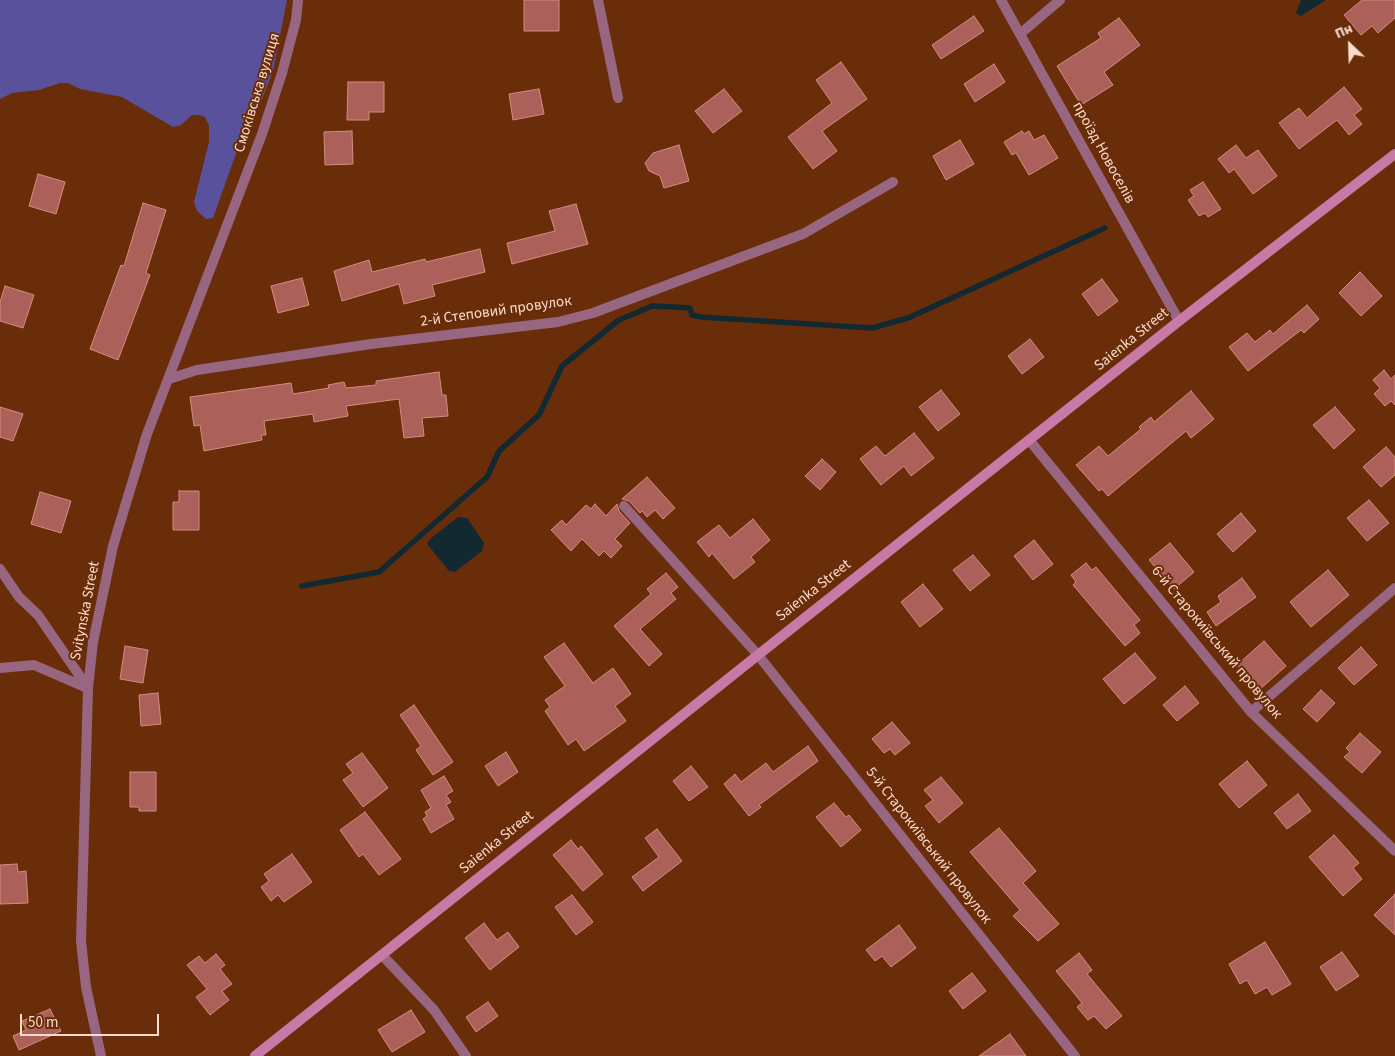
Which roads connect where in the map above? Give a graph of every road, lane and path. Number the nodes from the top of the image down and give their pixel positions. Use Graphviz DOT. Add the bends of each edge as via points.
graph roads {
  1 [pos="298,0"];
  2 [pos="598,0"];
  3 [pos="1001,0"];
  4 [pos="1060,0"];
  5 [pos="1020,34"];
  6 [pos="618,98"];
  7 [pos="1395,154"];
  8 [pos="893,182"];
  9 [pos="240,193"];
  10 [pos="1179,321"];
  11 [pos="169,379"];
  12 [pos="1030,441"];
  13 [pos="624,506"];
  14 [pos="0,569"];
  15 [pos="1395,588"];
  16 [pos="758,655"];
  17 [pos="0,668"];
  18 [pos="88,688"];
  19 [pos="1251,712"];
  20 [pos="1395,851"];
  21 [pos="382,955"];
  22 [pos="101,1056"];
  23 [pos="255,1056"];
  24 [pos="466,1056"];
  25 [pos="1075,1056"];
  1 -- 9 [label="street, Смоківська вулиця" via="282,73"];
  2 -- 6 [label="street"];
  3 -- 5 [label="street, проїзд Новоселів"];
  4 -- 5 [label="street"];
  5 -- 10 [label="street, проїзд Новоселів"];
  7 -- 10 [label="street, Saienka Street"];
  8 -- 11 [label="street, 2-й Степовий провулок" via="803,234 593,313 558,322 371,344 197,370"];
  9 -- 11 [label="street, Svitynska Street"];
  10 -- 12 [label="street, Saienka Street"];
  11 -- 18 [label="street, Svitynska Street" via="147,434 114,546 93,642"];
  12 -- 16 [label="street, Saienka Street"];
  12 -- 19 [label="street, 6-й Старокиївський провулок"];
  13 -- 16 [label="street, 5-й Старокиївський провулок"];
  14 -- 18 [label="street" via="19,597 38,615"];
  15 -- 19 [label="street"];
  16 -- 21 [label="street, Saienka Street"];
  16 -- 25 [label="street, 5-й Старокиївський провулок"];
  17 -- 18 [label="street" via="34,665"];
  18 -- 22 [label="street, Svitynska Street" via="81,941 86,986"];
  19 -- 20 [label="street, 6-й Старокиївський провулок"];
  21 -- 23 [label="street, Saienka Street"];
  21 -- 24 [label="street" via="434,1010"];
}
